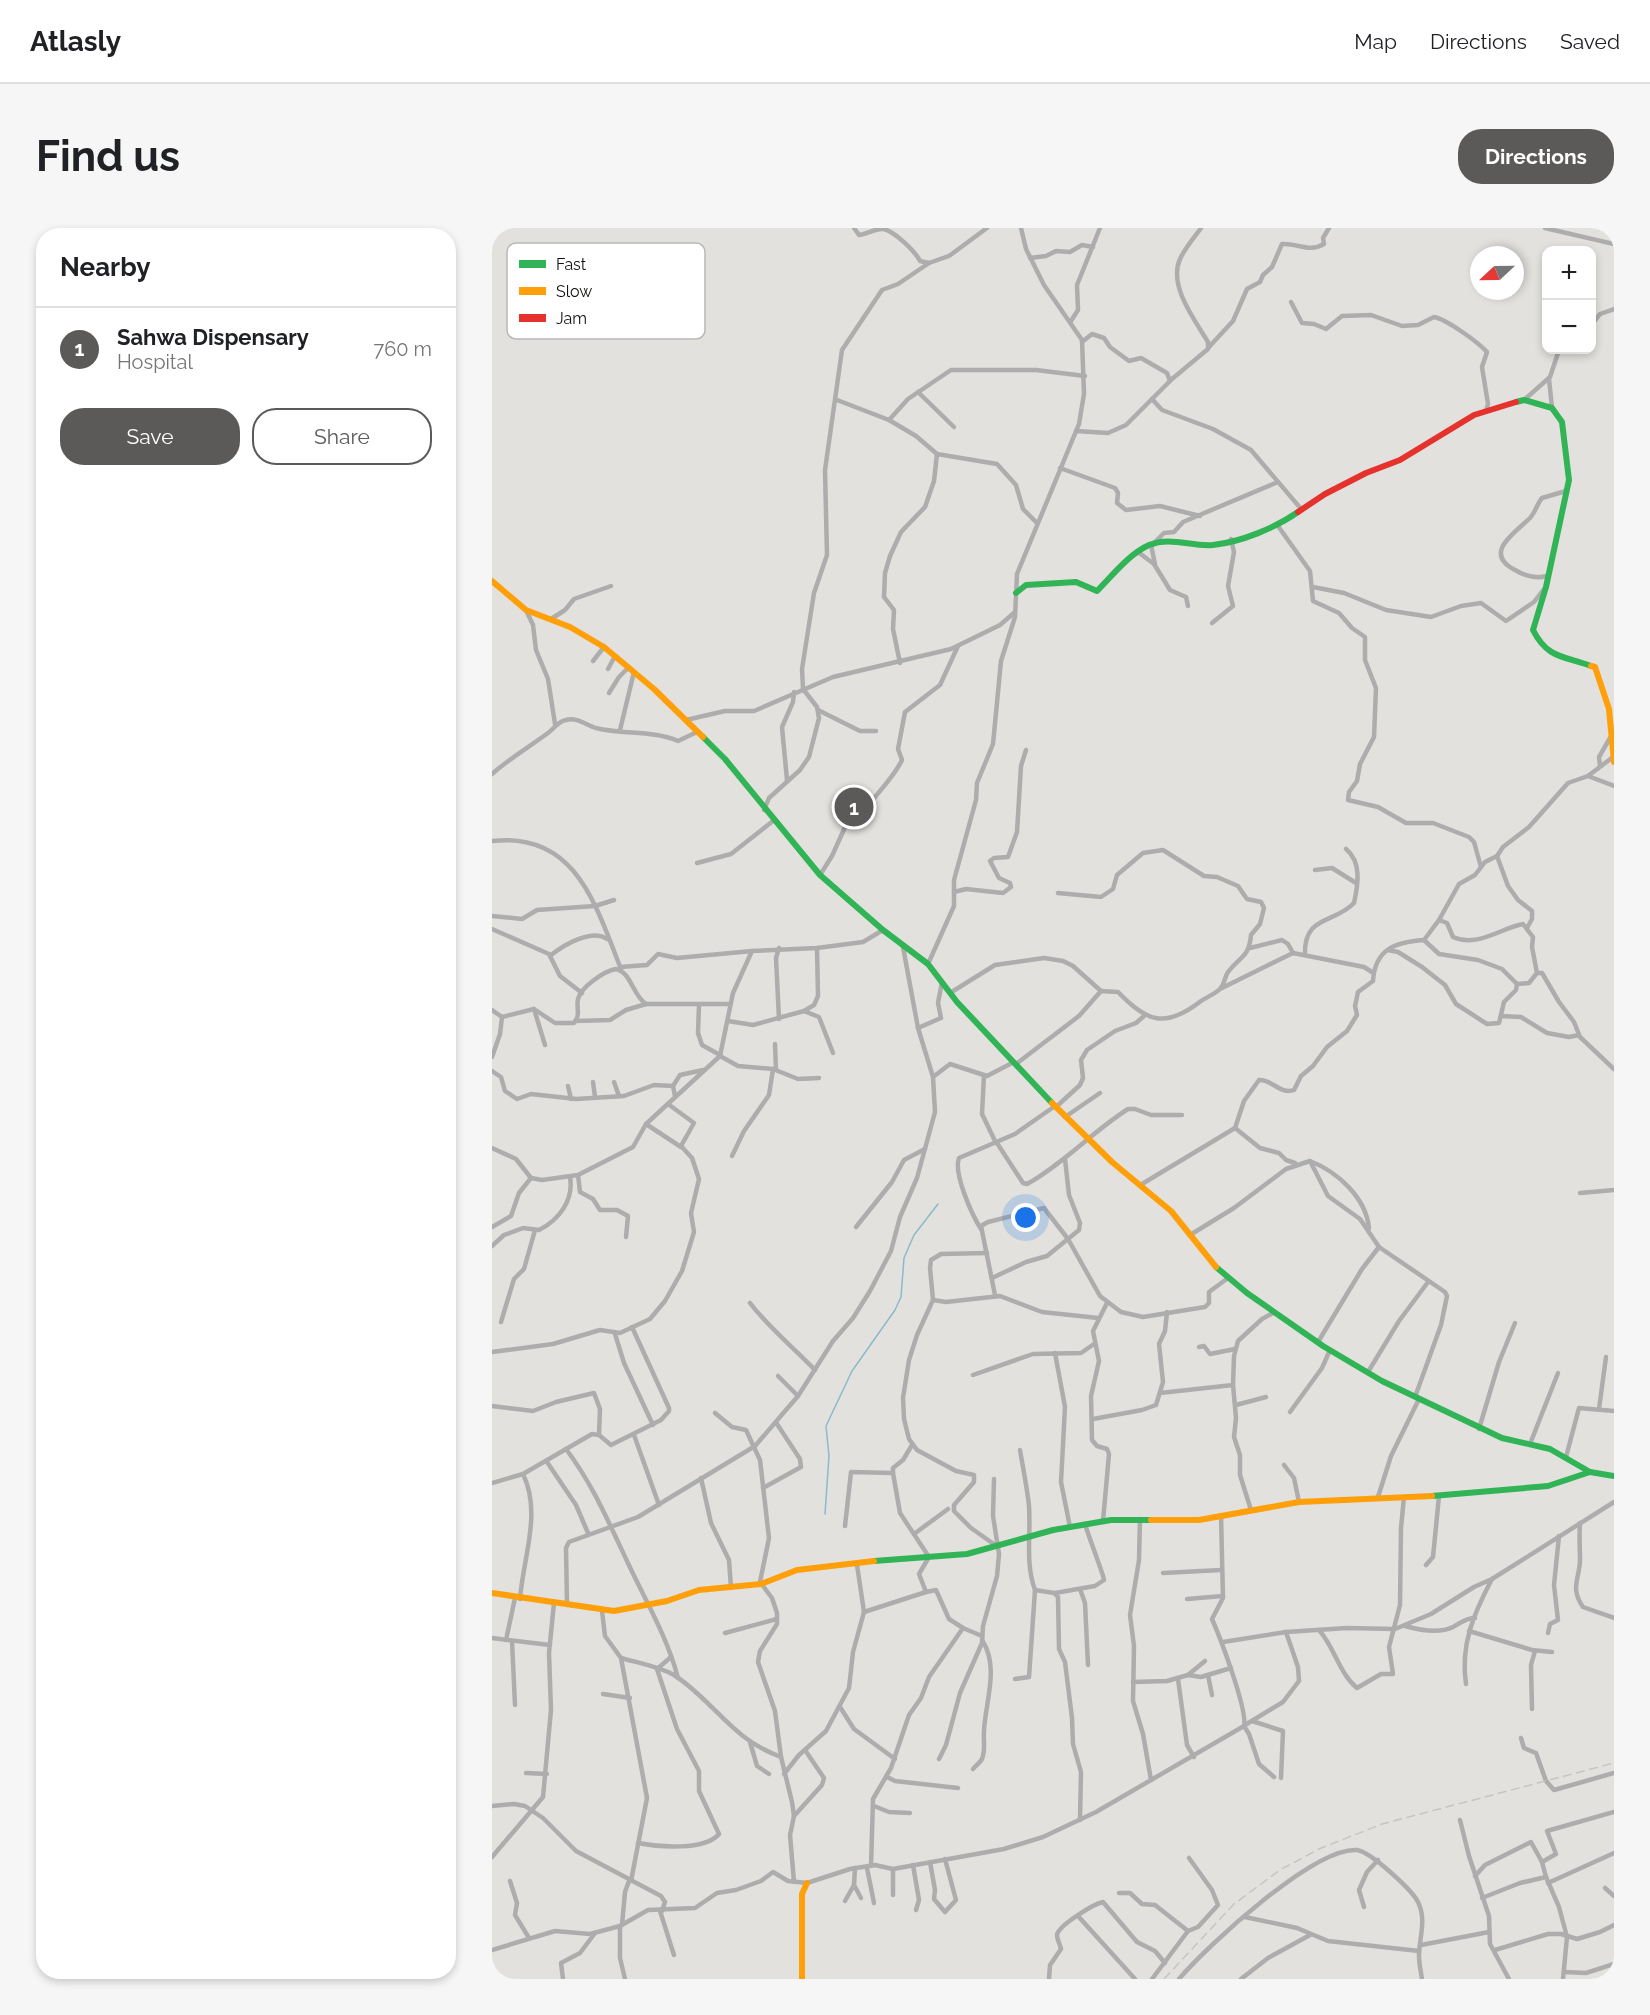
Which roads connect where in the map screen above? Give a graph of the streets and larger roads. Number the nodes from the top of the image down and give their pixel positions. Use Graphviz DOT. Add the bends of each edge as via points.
graph roads {
  1 [pos="854,228"];
  2 [pos="987,228"];
  3 [pos="1021,228"];
  4 [pos="1100,228"];
  5 [pos="1201,228"];
  6 [pos="1329,228"];
  7 [pos="1545,228"];
  8 [pos="1614,244"];
  9 [pos="1093,247"];
  10 [pos="1030,258"];
  11 [pos="929,263"];
  12 [pos="1291,302"];
  13 [pos="1614,309"];
  14 [pos="1596,319"];
  15 [pos="1071,321"];
  16 [pos="1082,342"];
  17 [pos="1209,347"];
  18 [pos="1558,354"];
  19 [pos="1085,376"];
  20 [pos="1550,377"];
  21 [pos="1170,381"];
  22 [pos="918,392"];
  23 [pos="1152,399"];
  24 [pos="837,400"];
  25 [pos="1524,400"];
  26 [pos="1552,408"];
  27 [pos="1486,411"];
  28 [pos="889,420"];
  29 [pos="954,427"];
  30 [pos="1076,430"];
  31 [pos="938,454"];
  32 [pos="1060,468"];
  33 [pos="1278,482"];
  34 [pos="1566,491"];
  35 [pos="1302,510"];
  36 [pos="1200,516"];
  37 [pos="1037,523"];
  38 [pos="1278,526"];
  39 [pos="1231,539"];
  40 [pos="1152,544"];
  41 [pos="1138,552"];
  42 [pos="1155,567"];
  43 [pos="1547,576"];
  44 [pos="492,581"];
  45 [pos="611,586"];
  46 [pos="1313,587"];
  47 [pos="1546,587"];
  48 [pos="1016,593"];
  49 [pos="1188,606"];
  50 [pos="526,610"];
  51 [pos="1015,612"];
  52 [pos="551,619"];
  53 [pos="1212,623"];
  54 [pos="958,646"];
  55 [pos="604,647"];
  56 [pos="616,655"];
  57 [pos="593,661"];
  58 [pos="900,663"];
  59 [pos="608,669"];
  60 [pos="632,670"];
  61 [pos="803,689"];
  62 [pos="794,692"];
  63 [pos="609,693"];
  64 [pos="818,710"];
  65 [pos="686,720"];
  66 [pos="555,724"];
  67 [pos="620,730"];
  68 [pos="876,731"];
  69 [pos="697,732"];
  70 [pos="1610,738"];
  71 [pos="1026,750"];
  72 [pos="1613,756"];
  73 [pos="1600,766"];
  74 [pos="492,774"];
  75 [pos="1588,776"];
  76 [pos="787,780"];
  77 [pos="1614,786"];
  78 [pos="764,810"];
  79 [pos="863,812"];
  80 [pos="850,816"];
  81 [pos="773,821"];
  82 [pos="492,841"];
  83 [pos="1346,849"];
  84 [pos="1497,856"];
  85 [pos="697,863"];
  86 [pos="1481,867"];
  87 [pos="1316,870"];
  88 [pos="820,875"];
  89 [pos="1356,884"];
  90 [pos="954,892"];
  91 [pos="1058,893"];
  92 [pos="614,900"];
  93 [pos="595,906"];
  94 [pos="492,916"];
  95 [pos="1440,920"];
  96 [pos="1527,928"];
  97 [pos="492,929"];
  98 [pos="883,930"];
  99 [pos="607,939"];
  100 [pos="1424,940"];
  101 [pos="903,947"];
  102 [pos="779,948"];
  103 [pos="817,948"];
  104 [pos="1250,948"];
  105 [pos="1388,950"];
  106 [pos="752,951"];
  107 [pos="1293,953"];
  108 [pos="1305,954"];
  109 [pos="551,955"];
  110 [pos="928,964"];
  111 [pos="620,968"];
  112 [pos="1372,972"];
  113 [pos="1537,973"];
  114 [pos="942,982"];
  115 [pos="1517,984"];
  116 [pos="1221,988"];
  117 [pos="1101,991"];
  118 [pos="582,993"];
  119 [pos="950,993"];
  120 [pos="646,1004"];
  121 [pos="730,1004"];
  122 [pos="699,1005"];
  123 [pos="534,1009"];
  124 [pos="492,1010"];
  125 [pos="804,1011"];
  126 [pos="1144,1016"];
  127 [pos="1501,1016"];
  128 [pos="502,1017"];
  129 [pos="779,1019"];
  130 [pos="728,1021"];
  131 [pos="575,1022"];
  132 [pos="918,1028"];
  133 [pos="1579,1035"];
  134 [pos="775,1044"];
  135 [pos="545,1045"];
  136 [pos="833,1053"];
  137 [pos="720,1055"];
  138 [pos="492,1057"];
  139 [pos="1015,1063"];
  140 [pos="704,1070"];
  141 [pos="775,1070"];
  142 [pos="1614,1070"];
  143 [pos="492,1071"];
  144 [pos="984,1075"];
  145 [pos="933,1077"];
  146 [pos="819,1078"];
  147 [pos="593,1082"];
  148 [pos="614,1082"];
  149 [pos="568,1086"];
  150 [pos="673,1086"];
  151 [pos="1100,1093"];
  152 [pos="675,1095"];
  153 [pos="619,1096"];
  154 [pos="595,1097"];
  155 [pos="571,1099"];
  156 [pos="668,1104"];
  157 [pos="1055,1107"];
  158 [pos="1182,1115"];
  159 [pos="1065,1117"];
  160 [pos="646,1124"];
  161 [pos="1235,1128"];
  162 [pos="1087,1140"];
  163 [pos="996,1143"];
  164 [pos="681,1147"];
  165 [pos="492,1148"];
  166 [pos="925,1149"];
  167 [pos="732,1156"];
  168 [pos="1065,1159"];
  169 [pos="1310,1161"];
  170 [pos="1296,1164"];
  171 [pos="578,1175"];
  172 [pos="570,1177"];
  173 [pos="531,1178"];
  174 [pos="1142,1184"];
  175 [pos="1614,1190"];
  176 [pos="1580,1193"];
  177 [pos="492,1227"];
  178 [pos="856,1227"];
  179 [pos="1369,1228"];
  180 [pos="981,1229"];
  181 [pos="534,1230"];
  182 [pos="1190,1235"];
  183 [pos="626,1237"];
  184 [pos="1068,1239"];
  185 [pos="492,1246"];
  186 [pos="1379,1247"];
  187 [pos="987,1253"];
  188 [pos="992,1278"];
  189 [pos="1228,1278"];
  190 [pos="1428,1282"];
  191 [pos="995,1295"];
  192 [pos="933,1300"];
  193 [pos="750,1303"];
  194 [pos="1107,1303"];
  195 [pos="1167,1312"];
  196 [pos="1273,1313"];
  197 [pos="1098,1318"];
  198 [pos="501,1322"];
  199 [pos="1515,1323"];
  200 [pos="632,1327"];
  201 [pos="615,1334"];
  202 [pos="1318,1342"];
  203 [pos="1094,1344"];
  204 [pos="1199,1347"];
  205 [pos="1235,1348"];
  206 [pos="1330,1350"];
  207 [pos="492,1352"];
  208 [pos="1055,1353"];
  209 [pos="1606,1357"];
  210 [pos="815,1370"];
  211 [pos="1368,1372"];
  212 [pos="1558,1373"];
  213 [pos="973,1375"];
  214 [pos="778,1376"];
  215 [pos="1233,1385"];
  216 [pos="1160,1393"];
  217 [pos="798,1396"];
  218 [pos="1266,1397"];
  219 [pos="1417,1398"];
  220 [pos="1236,1405"];
  221 [pos="492,1406"];
  222 [pos="1599,1409"];
  223 [pos="1614,1411"];
  224 [pos="1290,1412"];
  225 [pos="715,1413"];
  226 [pos="1093,1419"];
  227 [pos="777,1424"];
  228 [pos="653,1425"];
  229 [pos="1479,1429"];
  230 [pos="599,1435"];
  231 [pos="634,1435"];
  232 [pos="1530,1444"];
  233 [pos="912,1445"];
  234 [pos="755,1446"];
  235 [pos="566,1449"];
  236 [pos="1020,1450"];
  237 [pos="1566,1457"];
  238 [pos="547,1462"];
  239 [pos="1284,1465"];
  240 [pos="1590,1472"];
  241 [pos="893,1473"];
  242 [pos="523,1474"];
  243 [pos="1614,1476"];
  244 [pos="701,1478"];
  245 [pos="994,1479"];
  246 [pos="492,1483"];
  247 [pos="763,1488"];
  248 [pos="1438,1496"];
  249 [pos="1378,1497"];
  250 [pos="1404,1497"];
  251 [pos="1299,1502"];
  252 [pos="1614,1502"];
  253 [pos="659,1505"];
  254 [pos="948,1509"];
  255 [pos="1251,1510"];
  256 [pos="1221,1515"];
  257 [pos="1140,1519"];
  258 [pos="1103,1521"];
  259 [pos="1580,1523"];
  260 [pos="1085,1524"];
  261 [pos="611,1526"];
  262 [pos="845,1526"];
  263 [pos="1070,1527"];
  264 [pos="588,1533"];
  265 [pos="914,1534"];
  266 [pos="1559,1536"];
  267 [pos="1029,1538"];
  268 [pos="998,1547"];
  269 [pos="929,1557"];
  270 [pos="1426,1564"];
  271 [pos="857,1565"];
  272 [pos="1221,1570"];
  273 [pos="1163,1573"];
  274 [pos="1492,1579"];
  275 [pos="761,1584"];
  276 [pos="731,1588"];
  277 [pos="1080,1589"];
  278 [pos="1035,1590"];
  279 [pos="926,1592"];
  280 [pos="492,1593"];
  281 [pos="1055,1593"];
  282 [pos="1223,1596"];
  283 [pos="518,1598"];
  284 [pos="1187,1599"];
  285 [pos="554,1603"];
  286 [pos="567,1605"];
  287 [pos="650,1605"];
  288 [pos="602,1611"];
  289 [pos="864,1612"];
  290 [pos="1475,1618"];
  291 [pos="1614,1618"];
  292 [pos="777,1619"];
  293 [pos="1405,1626"];
  294 [pos="963,1628"];
  295 [pos="1392,1629"];
  296 [pos="1319,1630"];
  297 [pos="1468,1631"];
  298 [pos="1286,1632"];
  299 [pos="725,1633"];
  300 [pos="1548,1633"];
  301 [pos="492,1638"];
  302 [pos="982,1638"];
  303 [pos="506,1640"];
  304 [pos="512,1641"];
  305 [pos="1223,1641"];
  306 [pos="550,1645"];
  307 [pos="1536,1651"];
  308 [pos="1551,1652"];
  309 [pos="671,1657"];
  310 [pos="621,1658"];
  311 [pos="1205,1661"];
  312 [pos="1088,1665"];
  313 [pos="1231,1668"];
  314 [pos="657,1669"];
  315 [pos="1188,1675"];
  316 [pos="1208,1675"];
  317 [pos="678,1678"];
  318 [pos="1015,1679"];
  319 [pos="1178,1679"];
  320 [pos="1133,1682"];
  321 [pos="1466,1684"];
  322 [pos="603,1694"];
  323 [pos="1212,1695"];
  324 [pos="630,1698"];
  325 [pos="515,1705"];
  326 [pos="840,1707"];
  327 [pos="1532,1709"];
  328 [pos="1252,1721"];
  329 [pos="1245,1725"];
  330 [pos="1521,1738"];
  331 [pos="750,1742"];
  332 [pos="805,1750"];
  333 [pos="781,1757"];
  334 [pos="1194,1757"];
  335 [pos="895,1759"];
  336 [pos="939,1759"];
  337 [pos="973,1769"];
  338 [pos="526,1773"];
  339 [pos="1614,1773"];
  340 [pos="547,1774"];
  341 [pos="769,1774"];
  342 [pos="784,1774"];
  343 [pos="887,1777"];
  344 [pos="1274,1777"];
  345 [pos="1281,1778"];
  346 [pos="1151,1780"];
  347 [pos="958,1788"];
  348 [pos="540,1804"];
  349 [pos="492,1806"];
  350 [pos="873,1806"];
  351 [pos="532,1811"];
  352 [pos="1614,1812"];
  353 [pos="910,1813"];
  354 [pos="794,1816"];
  355 [pos="543,1818"];
  356 [pos="1080,1820"];
  357 [pos="1461,1820"];
  358 [pos="638,1843"];
  359 [pos="1614,1853"];
  360 [pos="492,1857"];
  361 [pos="945,1858"];
  362 [pos="1189,1858"];
  363 [pos="1378,1860"];
  364 [pos="930,1862"];
  365 [pos="1542,1862"];
  366 [pos="913,1865"];
  367 [pos="869,1867"];
  368 [pos="855,1868"];
  369 [pos="892,1869"];
  370 [pos="1475,1876"];
  371 [pos="1547,1880"];
  372 [pos="510,1881"];
  373 [pos="630,1881"];
  374 [pos="794,1882"];
  375 [pos="807,1883"];
  376 [pos="854,1886"];
  377 [pos="1605,1888"];
  378 [pos="1119,1893"];
  379 [pos="893,1895"];
  380 [pos="1614,1896"];
  381 [pos="861,1898"];
  382 [pos="1482,1898"];
  383 [pos="845,1900"];
  384 [pos="874,1903"];
  385 [pos="1364,1907"];
  386 [pos="916,1910"];
  387 [pos="661,1911"];
  388 [pos="1078,1916"];
  389 [pos="1245,1917"];
  390 [pos="621,1925"];
  391 [pos="1613,1927"];
  392 [pos="1188,1931"];
  393 [pos="1489,1932"];
  394 [pos="595,1933"];
  395 [pos="1310,1935"];
  396 [pos="1567,1937"];
  397 [pos="529,1938"];
  398 [pos="1421,1945"];
  399 [pos="492,1950"];
  400 [pos="1495,1950"];
  401 [pos="1419,1951"];
  402 [pos="674,1955"];
  403 [pos="1165,1963"];
  404 [pos="1614,1964"];
  405 [pos="1564,1972"];
  406 [pos="1156,1978"];
  407 [pos="563,1979"];
  408 [pos="625,1979"];
  409 [pos="802,1979"];
  410 [pos="1049,1979"];
  411 [pos="1135,1979"];
  412 [pos="1179,1979"];
  413 [pos="1241,1979"];
  414 [pos="1422,1979"];
  415 [pos="1509,1979"];
  416 [pos="1563,1979"];
  1 -- 11 [label="street" via="860,235 881,229 891,233 914,249 920,261"];
  2 -- 11 [label="street" via="949,256"];
  3 -- 10 [label="street"];
  4 -- 9 [label="street"];
  5 -- 17 [label="street" via="1179,260 1177,278"];
  6 -- 17 [label="street" via="1324,245 1319,247 1310,250 1282,244 1270,271 1247,288 1233,321"];
  7 -- 8 [label="street"];
  9 -- 10 [label="street" via="1082,245 1072,251"];
  9 -- 15 [label="street" via="1077,285 1078,310"];
  10 -- 15 [label="street"];
  11 -- 24 [label="street" via="878,294 842,350"];
  12 -- 27 [label="street" via="1302,323 1326,328 1342,316 1371,315 1402,326 1418,325 1434,317 1444,320 1487,352 1482,367"];
  13 -- 14 [label="street"];
  15 -- 16 [label="street"];
  16 -- 19 [label="street"];
  16 -- 21 [label="street" via="1092,334 1102,337 1129,361 1141,358 1167,373"];
  17 -- 21 [label="street"];
  18 -- 20 [label="street"];
  19 -- 22 [label="street" via="1036,370 951,370"];
  19 -- 30 [label="street"];
  20 -- 25 [label="street"];
  20 -- 26 [label="street"];
  21 -- 23 [label="street"];
  22 -- 28 [label="street"];
  22 -- 29 [label="street"];
  23 -- 30 [label="street" via="1130,422 1115,431"];
  23 -- 33 [label="street" via="1162,410 1251,450"];
  24 -- 28 [label="street"];
  24 -- 61 [label="street" via="825,479 827,555 814,593 802,669"];
  25 -- 26 [label="street"];
  25 -- 27 [label="street"];
  26 -- 34 [label="street" via="1564,430 1569,480"];
  27 -- 35 [label="street" via="1400,460 1325,494"];
  28 -- 31 [label="street"];
  30 -- 32 [label="street"];
  31 -- 37 [label="street" via="984,460 1003,468 1016,485 1023,509"];
  31 -- 58 [label="street" via="925,507 901,532 885,573 884,597 894,610 893,629"];
  32 -- 36 [label="street" via="1114,489 1117,502 1125,510 1160,506"];
  32 -- 37 [label="street"];
  33 -- 35 [label="street"];
  33 -- 36 [label="street"];
  34 -- 43 [label="street"];
  34 -- 43 [label="street" via="1542,498 1531,517 1502,547 1505,565 1534,577"];
  35 -- 38 [label="street"];
  36 -- 40 [label="street" via="1181,524 1174,532 1165,532"];
  37 -- 48 [label="street" via="1017,574"];
  38 -- 39 [label="street"];
  38 -- 46 [label="street" via="1309,569"];
  39 -- 40 [label="street" via="1212,545 1178,540"];
  39 -- 53 [label="street" via="1234,552 1228,586 1233,606"];
  40 -- 41 [label="street"];
  40 -- 42 [label="street"];
  41 -- 42 [label="street"];
  41 -- 48 [label="street" via="1097,591 1076,582 1026,585"];
  42 -- 49 [label="street" via="1170,590 1186,597"];
  43 -- 47 [label="street"];
  44 -- 50 [label="street"];
  45 -- 52 [label="street" via="574,599"];
  46 -- 47 [label="street" via="1344,592 1386,610 1431,617 1480,603 1506,621 1534,602"];
  46 -- 86 [label="street" via="1313,601 1339,613 1352,628 1364,634 1365,660 1376,687 1374,737 1360,764 1357,781 1348,792 1348,800 1375,805 1406,823 1440,825 1469,837"];
  47 -- 70 [label="street" via="1534,632 1547,651 1594,665 1609,709"];
  48 -- 51 [label="street"];
  50 -- 52 [label="street"];
  50 -- 66 [label="street" via="548,679"];
  51 -- 54 [label="street" via="1000,625"];
  51 -- 90 [label="street" via="1001,661 993,744 979,777"];
  52 -- 55 [label="street"];
  54 -- 58 [label="street"];
  54 -- 79 [label="street" via="940,685 905,712 898,749 902,760"];
  55 -- 56 [label="street"];
  55 -- 57 [label="street"];
  56 -- 59 [label="street"];
  56 -- 60 [label="street"];
  58 -- 61 [label="street" via="840,675"];
  60 -- 63 [label="street" via="619,677"];
  60 -- 65 [label="street"];
  60 -- 67 [label="street"];
  61 -- 62 [label="street"];
  61 -- 64 [label="street"];
  62 -- 65 [label="street" via="754,711 725,711"];
  62 -- 76 [label="street" via="782,727"];
  64 -- 68 [label="street" via="860,731"];
  64 -- 76 [label="street" via="809,757"];
  65 -- 69 [label="street"];
  66 -- 67 [label="street" via="576,719 597,728"];
  66 -- 74 [label="street"];
  67 -- 69 [label="street" via="661,734 678,741"];
  69 -- 78 [label="street" via="725,759"];
  70 -- 72 [label="street"];
  70 -- 73 [label="street" via="1599,757"];
  71 -- 90 [label="street" via="1021,766 1016,837 1008,857 990,861 999,878 1011,887 1002,893 966,889"];
  72 -- 73 [label="street"];
  73 -- 75 [label="street"];
  75 -- 77 [label="street"];
  75 -- 84 [label="street" via="1568,783"];
  76 -- 78 [label="street" via="769,798"];
  78 -- 81 [label="street"];
  80 -- 88 [label="street"];
  81 -- 85 [label="street" via="731,854"];
  81 -- 88 [label="street"];
  82 -- 93 [label="street" via="523,839 555,852 583,881"];
  83 -- 89 [label="street" via="1356,862"];
  84 -- 86 [label="street"];
  84 -- 96 [label="street" via="1508,886 1532,911"];
  86 -- 95 [label="street" via="1455,888"];
  87 -- 89 [label="street" via="1332,868"];
  88 -- 98 [label="street"];
  89 -- 108 [label="street" via="1353,905 1310,929"];
  90 -- 110 [label="street" via="953,910"];
  91 -- 104 [label="street" via="1101,897 1113,889 1117,875 1143,853 1163,850 1204,876 1238,886 1247,899 1263,904"];
  92 -- 93 [label="street"];
  93 -- 94 [label="street" via="537,910 522,919"];
  93 -- 99 [label="street"];
  95 -- 96 [label="street" via="1446,921 1451,935 1458,939 1484,938 1521,924"];
  95 -- 100 [label="street"];
  96 -- 113 [label="street" via="1533,938"];
  97 -- 109 [label="street"];
  98 -- 101 [label="street"];
  98 -- 103 [label="street" via="863,942"];
  99 -- 109 [label="street" via="600,935 572,941"];
  99 -- 111 [label="street"];
  100 -- 105 [label="street" via="1400,943"];
  100 -- 115 [label="street" via="1439,954 1478,960 1502,969"];
  101 -- 110 [label="street"];
  101 -- 132 [label="street"];
  102 -- 103 [label="street"];
  102 -- 106 [label="street"];
  102 -- 129 [label="street"];
  103 -- 125 [label="street" via="816,1002"];
  104 -- 107 [label="street" via="1282,940"];
  104 -- 116 [label="street" via="1229,971"];
  105 -- 112 [label="street"];
  105 -- 127 [label="street" via="1422,967 1444,985 1456,1004 1479,1021 1496,1024"];
  106 -- 111 [label="street" via="676,958 658,954 647,965"];
  106 -- 121 [label="street"];
  107 -- 108 [label="street"];
  107 -- 116 [label="street"];
  108 -- 112 [label="street"];
  109 -- 118 [label="street" via="560,976"];
  110 -- 114 [label="street"];
  111 -- 118 [label="street" via="595,978"];
  111 -- 120 [label="street"];
  112 -- 161 [label="street" via="1373,981 1356,995 1358,1015 1347,1031 1326,1047 1294,1090 1285,1091 1265,1079 1259,1080 1245,1101"];
  113 -- 115 [label="street" via="1528,983"];
  113 -- 133 [label="street" via="1545,975"];
  114 -- 119 [label="street"];
  114 -- 132 [label="street" via="938,1003 941,1018"];
  115 -- 127 [label="street" via="1504,1002"];
  116 -- 126 [label="street" via="1178,1016"];
  117 -- 119 [label="street" via="1073,966 1044,958 995,965"];
  117 -- 126 [label="street" via="1118,992"];
  117 -- 139 [label="street" via="1079,1016"];
  118 -- 131 [label="street"];
  119 -- 139 [label="street"];
  120 -- 122 [label="street"];
  120 -- 131 [label="street" via="610,1020"];
  121 -- 122 [label="street"];
  121 -- 130 [label="street"];
  122 -- 137 [label="street" via="698,1033 702,1045"];
  123 -- 128 [label="street"];
  123 -- 131 [label="street" via="555,1023"];
  123 -- 135 [label="street"];
  124 -- 128 [label="street"];
  125 -- 129 [label="street"];
  125 -- 136 [label="street" via="819,1017"];
  126 -- 157 [label="street" via="1087,1050 1081,1060 1080,1085"];
  127 -- 133 [label="street" via="1521,1017 1547,1033"];
  128 -- 138 [label="street"];
  129 -- 130 [label="street" via="751,1025"];
  130 -- 137 [label="street"];
  132 -- 145 [label="street"];
  133 -- 142 [label="street"];
  134 -- 141 [label="street"];
  137 -- 140 [label="street"];
  137 -- 141 [label="street" via="738,1066"];
  139 -- 144 [label="street"];
  139 -- 157 [label="street"];
  140 -- 150 [label="street" via="684,1073"];
  140 -- 152 [label="street"];
  141 -- 146 [label="street" via="798,1079"];
  141 -- 167 [label="street" via="769,1095"];
  143 -- 155 [label="street" via="502,1078 505,1091 517,1099 531,1094"];
  144 -- 145 [label="street" via="954,1063"];
  144 -- 163 [label="street" via="982,1113"];
  145 -- 166 [label="street" via="935,1112"];
  147 -- 154 [label="street"];
  148 -- 153 [label="street"];
  149 -- 155 [label="street"];
  150 -- 152 [label="street"];
  150 -- 153 [label="street" via="654,1085"];
  151 -- 159 [label="street"];
  152 -- 156 [label="street"];
  153 -- 154 [label="street"];
  154 -- 155 [label="street"];
  156 -- 160 [label="street"];
  156 -- 164 [label="street" via="694,1123"];
  157 -- 159 [label="street"];
  157 -- 163 [label="street"];
  158 -- 162 [label="street" via="1151,1116 1128,1109"];
  159 -- 162 [label="street"];
  160 -- 164 [label="street"];
  160 -- 171 [label="street" via="637,1143 627,1152"];
  161 -- 170 [label="street" via="1260,1148 1279,1153"];
  161 -- 174 [label="street"];
  162 -- 168 [label="street"];
  162 -- 174 [label="street"];
  163 -- 168 [label="street" via="1025,1184"];
  163 -- 180 [label="street" via="970,1152 957,1162 960,1183"];
  164 -- 200 [label="street" via="692,1158 699,1182 691,1213 693,1236 682,1270 665,1301 650,1319"];
  165 -- 173 [label="street" via="516,1159"];
  166 -- 178 [label="street" via="904,1160 892,1182"];
  166 -- 210 [label="street" via="891,1251 858,1311"];
  168 -- 184 [label="street" via="1069,1195 1081,1227"];
  169 -- 170 [label="street"];
  169 -- 179 [label="street" via="1328,1196"];
  169 -- 179 [label="street" via="1329,1170 1346,1185 1366,1210"];
  170 -- 182 [label="street"];
  171 -- 172 [label="street"];
  171 -- 183 [label="street" via="580,1192 593,1198 600,1210 617,1210 628,1216"];
  172 -- 173 [label="street"];
  172 -- 181 [label="street" via="567,1204 544,1227"];
  173 -- 177 [label="street" via="519,1193 511,1216"];
  174 -- 182 [label="street"];
  175 -- 176 [label="street"];
  179 -- 186 [label="street"];
  180 -- 184 [label="street" via="988,1222 1044,1208"];
  180 -- 187 [label="street"];
  181 -- 185 [label="street" via="523,1228 504,1235"];
  181 -- 198 [label="street" via="524,1269 514,1279"];
  182 -- 189 [label="street"];
  184 -- 188 [label="street" via="1047,1256"];
  184 -- 194 [label="street"];
  186 -- 190 [label="street"];
  186 -- 202 [label="street"];
  187 -- 188 [label="street"];
  187 -- 192 [label="street" via="934,1257 930,1268"];
  188 -- 191 [label="street"];
  189 -- 195 [label="street" via="1209,1292 1205,1307"];
  189 -- 196 [label="street"];
  190 -- 211 [label="street" via="1398,1321"];
  190 -- 219 [label="street" via="1445,1292 1447,1301"];
  191 -- 192 [label="street" via="946,1302"];
  191 -- 197 [label="street" via="1047,1313"];
  192 -- 233 [label="street" via="916,1335 906,1371 903,1407"];
  193 -- 210 [label="street" via="767,1325"];
  194 -- 195 [label="street" via="1131,1316"];
  194 -- 197 [label="street"];
  195 -- 216 [label="street" via="1159,1342 1163,1382"];
  196 -- 202 [label="street"];
  196 -- 205 [label="street" via="1238,1341"];
  197 -- 203 [label="street"];
  199 -- 229 [label="street"];
  200 -- 201 [label="street"];
  200 -- 228 [label="street" via="669,1408 665,1417"];
  201 -- 207 [label="street" via="600,1330 553,1344"];
  201 -- 228 [label="street"];
  202 -- 206 [label="street"];
  203 -- 208 [label="street" via="1081,1353"];
  203 -- 226 [label="street" via="1099,1361 1092,1396"];
  204 -- 205 [label="street" via="1204,1346 1210,1354"];
  205 -- 215 [label="street"];
  206 -- 211 [label="street"];
  206 -- 224 [label="street" via="1322,1368"];
  208 -- 213 [label="street" via="1033,1354"];
  208 -- 263 [label="street" via="1065,1407 1061,1482"];
  209 -- 222 [label="street"];
  210 -- 217 [label="street"];
  211 -- 219 [label="street"];
  212 -- 232 [label="street"];
  214 -- 217 [label="street"];
  215 -- 216 [label="street"];
  215 -- 220 [label="street"];
  216 -- 226 [label="street" via="1152,1408"];
  217 -- 227 [label="street"];
  218 -- 220 [label="street"];
  219 -- 229 [label="street"];
  219 -- 249 [label="street"];
  220 -- 255 [label="street" via="1234,1440"];
  221 -- 230 [label="street" via="533,1411 594,1393 600,1409"];
  222 -- 223 [label="street"];
  222 -- 237 [label="street" via="1578,1409"];
  225 -- 234 [label="street" via="732,1427 746,1430"];
  226 -- 258 [label="street" via="1092,1440 1109,1454"];
  227 -- 234 [label="street"];
  227 -- 247 [label="street" via="800,1458 801,1467"];
  228 -- 231 [label="street"];
  229 -- 232 [label="street"];
  230 -- 231 [label="street" via="611,1445"];
  230 -- 235 [label="street" via="592,1434"];
  231 -- 253 [label="street"];
  232 -- 237 [label="street"];
  233 -- 241 [label="street"];
  233 -- 268 [label="street" via="956,1471 974,1475 974,1482 954,1504 954,1511"];
  234 -- 244 [label="street"];
  234 -- 247 [label="street"];
  235 -- 238 [label="street"];
  235 -- 261 [label="street" via="592,1487"];
  236 -- 267 [label="street" via="1029,1507"];
  237 -- 240 [label="street"];
  238 -- 242 [label="street"];
  238 -- 264 [label="street" via="576,1505"];
  239 -- 251 [label="street" via="1294,1478"];
  240 -- 243 [label="street"];
  240 -- 248 [label="street" via="1548,1486"];
  241 -- 262 [label="street" via="850,1472"];
  241 -- 265 [label="street" via="900,1513"];
  242 -- 246 [label="street"];
  242 -- 283 [label="street" via="530,1498 530,1535"];
  244 -- 253 [label="street"];
  244 -- 276 [label="street" via="711,1523 729,1560"];
  245 -- 268 [label="street" via="993,1516"];
  247 -- 275 [label="street" via="769,1538"];
  248 -- 250 [label="street"];
  248 -- 270 [label="street" via="1433,1557"];
  249 -- 250 [label="street"];
  249 -- 251 [label="street"];
  250 -- 295 [label="street" via="1400,1605"];
  251 -- 255 [label="street"];
  252 -- 259 [label="street"];
  253 -- 261 [label="street"];
  254 -- 265 [label="street"];
  255 -- 256 [label="street"];
  256 -- 257 [label="street" via="1177,1521"];
  256 -- 272 [label="street"];
  257 -- 258 [label="street"];
  257 -- 320 [label="street" via="1140,1560 1130,1615"];
  258 -- 260 [label="street"];
  259 -- 266 [label="street"];
  259 -- 291 [label="street" via="1580,1563 1574,1582 1578,1597 1583,1606"];
  260 -- 263 [label="street"];
  260 -- 277 [label="street" via="1104,1578 1100,1584"];
  261 -- 264 [label="street"];
  261 -- 287 [label="street"];
  263 -- 267 [label="street"];
  264 -- 286 [label="street" via="567,1545"];
  265 -- 269 [label="street"];
  266 -- 274 [label="street"];
  266 -- 300 [label="street" via="1554,1585 1558,1620 1550,1624"];
  267 -- 268 [label="street"];
  267 -- 278 [label="street" via="1029,1569"];
  268 -- 269 [label="street"];
  268 -- 302 [label="street" via="997,1575"];
  269 -- 271 [label="street"];
  269 -- 279 [label="street" via="919,1574"];
  271 -- 275 [label="street" via="797,1570"];
  271 -- 289 [label="street"];
  272 -- 273 [label="street"];
  272 -- 282 [label="street"];
  274 -- 290 [label="street"];
  274 -- 293 [label="street"];
  275 -- 276 [label="street"];
  275 -- 292 [label="street" via="772,1598"];
  276 -- 287 [label="street" via="699,1590"];
  277 -- 281 [label="street"];
  277 -- 312 [label="street" via="1085,1603"];
  278 -- 281 [label="street"];
  278 -- 318 [label="street" via="1029,1677"];
  279 -- 289 [label="street"];
  279 -- 294 [label="street" via="936,1590 949,1619"];
  280 -- 283 [label="street"];
  281 -- 356 [label="street" via="1059,1649 1065,1662 1073,1744 1081,1772"];
  282 -- 284 [label="street"];
  282 -- 305 [label="street" via="1212,1617"];
  283 -- 285 [label="street"];
  283 -- 303 [label="street"];
  285 -- 286 [label="street"];
  285 -- 306 [label="street"];
  286 -- 288 [label="street"];
  287 -- 288 [label="street"];
  287 -- 309 [label="street"];
  288 -- 310 [label="street" via="605,1636"];
  289 -- 326 [label="street" via="851,1682"];
  290 -- 293 [label="street" via="1442,1630"];
  290 -- 297 [label="street"];
  292 -- 299 [label="street"];
  292 -- 333 [label="street" via="758,1658 776,1711"];
  293 -- 295 [label="street"];
  294 -- 302 [label="street"];
  294 -- 335 [label="street" via="929,1677 909,1715"];
  295 -- 296 [label="street"];
  295 -- 296 [label="street" via="1389,1647 1393,1674 1381,1674 1359,1688 1344,1673 1332,1646"];
  296 -- 298 [label="street"];
  297 -- 307 [label="street"];
  297 -- 321 [label="street" via="1464,1651"];
  298 -- 305 [label="street"];
  298 -- 328 [label="street" via="1299,1681 1283,1702"];
  301 -- 303 [label="street"];
  302 -- 336 [label="street"];
  302 -- 337 [label="street" via="991,1688 985,1749 982,1760"];
  303 -- 304 [label="street"];
  304 -- 306 [label="street"];
  304 -- 325 [label="street"];
  305 -- 313 [label="street"];
  306 -- 340 [label="street"];
  307 -- 308 [label="street"];
  307 -- 327 [label="street" via="1531,1665"];
  309 -- 314 [label="street"];
  309 -- 317 [label="street"];
  310 -- 314 [label="street"];
  310 -- 324 [label="street"];
  311 -- 315 [label="street"];
  313 -- 316 [label="street"];
  313 -- 329 [label="street"];
  314 -- 317 [label="street"];
  314 -- 358 [label="street" via="677,1729 699,1771 699,1791 719,1834 710,1840 680,1846"];
  315 -- 316 [label="street"];
  315 -- 319 [label="street"];
  316 -- 323 [label="street"];
  317 -- 331 [label="street"];
  319 -- 320 [label="street"];
  319 -- 334 [label="street" via="1187,1745"];
  320 -- 346 [label="street" via="1134,1709"];
  322 -- 324 [label="street"];
  324 -- 358 [label="street" via="647,1798"];
  326 -- 332 [label="street" via="826,1731"];
  326 -- 335 [label="street" via="855,1729"];
  328 -- 329 [label="street"];
  328 -- 345 [label="street" via="1283,1731"];
  329 -- 334 [label="street"];
  329 -- 344 [label="street" via="1259,1764"];
  330 -- 339 [label="street" via="1524,1748 1536,1753 1544,1777 1554,1790"];
  331 -- 333 [label="street"];
  331 -- 341 [label="street" via="757,1766"];
  332 -- 342 [label="street"];
  332 -- 354 [label="street" via="824,1778"];
  333 -- 342 [label="street"];
  334 -- 346 [label="street"];
  335 -- 343 [label="street"];
  338 -- 340 [label="street"];
  340 -- 348 [label="street"];
  342 -- 354 [label="street"];
  343 -- 347 [label="street"];
  343 -- 350 [label="street" via="873,1799"];
  346 -- 356 [label="street"];
  348 -- 351 [label="street"];
  348 -- 355 [label="street"];
  349 -- 351 [label="street" via="519,1804"];
  350 -- 353 [label="street"];
  350 -- 367 [label="street"];
  351 -- 355 [label="street"];
  351 -- 360 [label="street"];
  352 -- 365 [label="street" via="1547,1831 1556,1854"];
  354 -- 374 [label="street" via="790,1835"];
  355 -- 373 [label="street" via="576,1851"];
  356 -- 361 [label="street" via="1004,1849"];
  357 -- 370 [label="street"];
  358 -- 373 [label="street"];
  359 -- 371 [label="street"];
  361 -- 364 [label="street"];
  361 -- 364 [label="street" via="956,1900 946,1912 934,1901"];
  362 -- 392 [label="street" via="1218,1903 1198,1927"];
  363 -- 385 [label="street" via="1359,1890"];
  363 -- 389 [label="street" via="1357,1850 1332,1854 1273,1891"];
  363 -- 398 [label="street" via="1418,1902"];
  364 -- 366 [label="street"];
  365 -- 370 [label="street" via="1528,1842 1485,1865"];
  365 -- 371 [label="street"];
  366 -- 369 [label="street"];
  366 -- 386 [label="street" via="919,1900"];
  367 -- 368 [label="street"];
  367 -- 369 [label="street"];
  367 -- 384 [label="street"];
  368 -- 375 [label="street"];
  368 -- 376 [label="street"];
  369 -- 379 [label="street"];
  370 -- 382 [label="street"];
  371 -- 382 [label="street" via="1520,1882"];
  371 -- 396 [label="street"];
  372 -- 397 [label="street" via="517,1903 515,1915"];
  373 -- 387 [label="street" via="665,1899"];
  373 -- 390 [label="street"];
  374 -- 375 [label="street"];
  374 -- 387 [label="street" via="773,1872 761,1881 717,1893 695,1908"];
  375 -- 409 [label="street" via="802,1894"];
  376 -- 381 [label="street"];
  376 -- 383 [label="street"];
  377 -- 380 [label="street"];
  378 -- 392 [label="street" via="1130,1893 1142,1904 1155,1905"];
  382 -- 393 [label="street" via="1489,1916"];
  387 -- 390 [label="street" via="645,1911"];
  387 -- 402 [label="street"];
  388 -- 403 [label="street" via="1103,1902 1137,1942 1155,1951"];
  388 -- 410 [label="street" via="1059,1929 1061,1949 1050,1965"];
  388 -- 411 [label="street"];
  389 -- 395 [label="street" via="1297,1928"];
  389 -- 412 [label="street"];
  390 -- 394 [label="street"];
  390 -- 408 [label="street" via="620,1958"];
  391 -- 396 [label="street" via="1586,1937"];
  392 -- 403 [label="street"];
  393 -- 398 [label="street"];
  393 -- 400 [label="street"];
  394 -- 397 [label="street" via="555,1931"];
  394 -- 407 [label="street" via="580,1953 561,1963"];
  395 -- 401 [label="street" via="1358,1946"];
  395 -- 413 [label="street" via="1268,1958"];
  396 -- 400 [label="street" via="1548,1934"];
  396 -- 405 [label="street"];
  397 -- 399 [label="street"];
  398 -- 401 [label="street"];
  400 -- 415 [label="street"];
  401 -- 414 [label="street"];
  403 -- 406 [label="street"];
  404 -- 405 [label="street" via="1586,1973"];
  405 -- 416 [label="street"];
}
